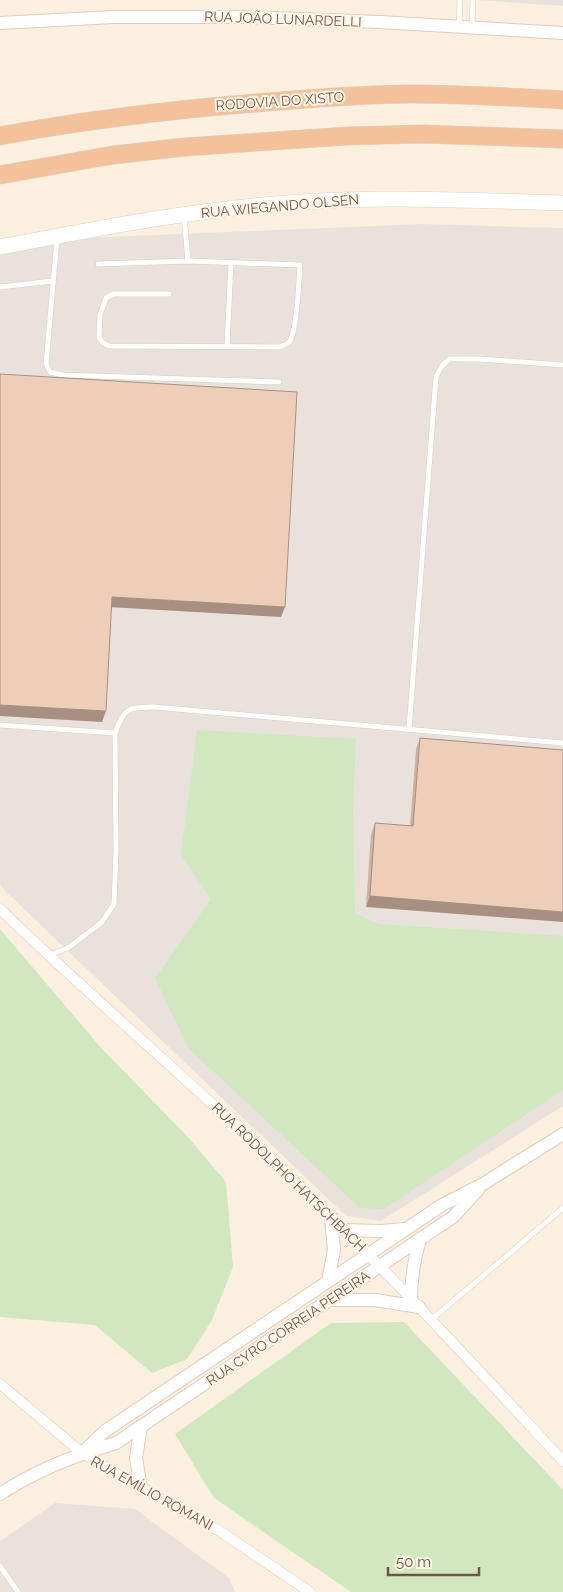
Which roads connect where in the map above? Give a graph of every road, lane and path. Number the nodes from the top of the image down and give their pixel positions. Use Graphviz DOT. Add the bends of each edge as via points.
graph roads {
  1 [pos="460,0"];
  2 [pos="473,0"];
  3 [pos="1,23"];
  4 [pos="459,26"];
  5 [pos="472,27"];
  6 [pos="563,32"];
  7 [pos="563,100"];
  8 [pos="0,136"];
  9 [pos="563,139"];
  10 [pos="0,176"];
  11 [pos="563,203"];
  12 [pos="184,215"];
  13 [pos="57,236"];
  14 [pos="0,247"];
  15 [pos="188,261"];
  16 [pos="231,263"];
  17 [pos="98,264"];
  18 [pos="53,281"];
  19 [pos="0,287"];
  20 [pos="169,294"];
  21 [pos="227,346"];
  22 [pos="563,365"];
  23 [pos="279,382"];
  24 [pos="0,725"];
  25 [pos="409,730"];
  26 [pos="115,733"];
  27 [pos="563,743"];
  28 [pos="0,909"];
  29 [pos="48,955"];
  30 [pos="563,1134"];
  31 [pos="483,1184"];
  32 [pos="563,1208"];
  33 [pos="331,1217"];
  34 [pos="406,1229"];
  35 [pos="344,1230"];
  36 [pos="420,1239"];
  37 [pos="369,1254"];
  38 [pos="380,1266"];
  39 [pos="328,1281"];
  40 [pos="329,1300"];
  41 [pos="415,1303"];
  42 [pos="431,1320"];
  43 [pos="0,1384"];
  44 [pos="141,1426"];
  45 [pos="82,1453"];
  46 [pos="563,1460"];
  47 [pos="141,1488"];
  48 [pos="0,1494"];
  49 [pos="0,1566"];
  50 [pos="18,1592"];
  51 [pos="310,1592"];
  1 -- 4 [label="lane"];
  2 -- 5 [label="lane"];
  3 -- 4 [label="street, RUA JOÃO LUNARDELLI" via="167,16"];
  4 -- 5 [label="street, RUA JOÃO LUNARDELLI"];
  5 -- 6 [label="street, RUA JOÃO LUNARDELLI"];
  7 -- 8 [label="highway, RODOVIA DO XISTO" via="457,95 355,96 129,115"];
  9 -- 10 [label="highway" via="423,134 347,136 113,155"];
  11 -- 12 [label="main road, RUA WIEGANDO OLSEN" via="339,200"];
  12 -- 13 [label="main road, RUA WIEGANDO OLSEN"];
  12 -- 15 [label="lane"];
  13 -- 14 [label="main road, RUA WIEGANDO OLSEN"];
  13 -- 18 [label="lane"];
  15 -- 16 [label="lane"];
  15 -- 17 [label="lane"];
  16 -- 21 [label="lane"];
  16 -- 21 [label="lane" via="300,265 291,339 287,344 280,347"];
  18 -- 19 [label="lane"];
  18 -- 23 [label="lane" via="46,364 50,372"];
  20 -- 21 [label="lane" via="113,294 106,298 100,315 99,338 109,346"];
  22 -- 25 [label="lane" via="449,359 436,377"];
  24 -- 26 [label="lane"];
  25 -- 26 [label="lane" via="154,707 133,708 122,715"];
  25 -- 27 [label="lane"];
  26 -- 29 [label="lane" via="114,904 102,922 68,948"];
  28 -- 29 [label="street, RUA RODOLPHO HATSCHBACH"];
  29 -- 33 [label="street, RUA RODOLPHO HATSCHBACH" via="224,1114"];
  30 -- 31 [label="street, RUA CYRO CORREIA PEREIRA"];
  31 -- 34 [label="street, RUA CYRO CORREIA PEREIRA" via="442,1205"];
  31 -- 36 [label="street, RUA CYRO CORREIA PEREIRA" via="453,1218"];
  32 -- 42 [label="lane"];
  33 -- 35 [label="street, RUA RODOLPHO HATSCHBACH"];
  33 -- 39 [label="street" via="334,1250"];
  34 -- 35 [label="street"];
  34 -- 37 [label="street, RUA CYRO CORREIA PEREIRA"];
  35 -- 37 [label="street, RUA RODOLPHO HATSCHBACH"];
  36 -- 38 [label="street, RUA CYRO CORREIA PEREIRA"];
  36 -- 41 [label="street" via="411,1276"];
  37 -- 38 [label="street, RUA RODOLPHO HATSCHBACH"];
  37 -- 39 [label="street, RUA CYRO CORREIA PEREIRA"];
  38 -- 40 [label="street, RUA CYRO CORREIA PEREIRA"];
  38 -- 41 [label="street, RUA RODOLPHO HATSCHBACH"];
  39 -- 45 [label="street, RUA CYRO CORREIA PEREIRA" via="105,1430"];
  40 -- 41 [label="street"];
  40 -- 44 [label="street, RUA CYRO CORREIA PEREIRA"];
  41 -- 42 [label="street, RUA RODOLPHO HATSCHBACH"];
  42 -- 46 [label="street, RUA RODOLPHO HATSCHBACH"];
  43 -- 45 [label="street, RUA EMÍLIO ROMANI"];
  44 -- 45 [label="street, RUA CYRO CORREIA PEREIRA" via="116,1443"];
  44 -- 47 [label="street" via="136,1458"];
  45 -- 47 [label="street, RUA EMÍLIO ROMANI"];
  45 -- 48 [label="street, RUA CYRO CORREIA PEREIRA"];
  47 -- 51 [label="street, RUA EMÍLIO ROMANI" via="218,1530"];
  49 -- 50 [label="lane"];
}
